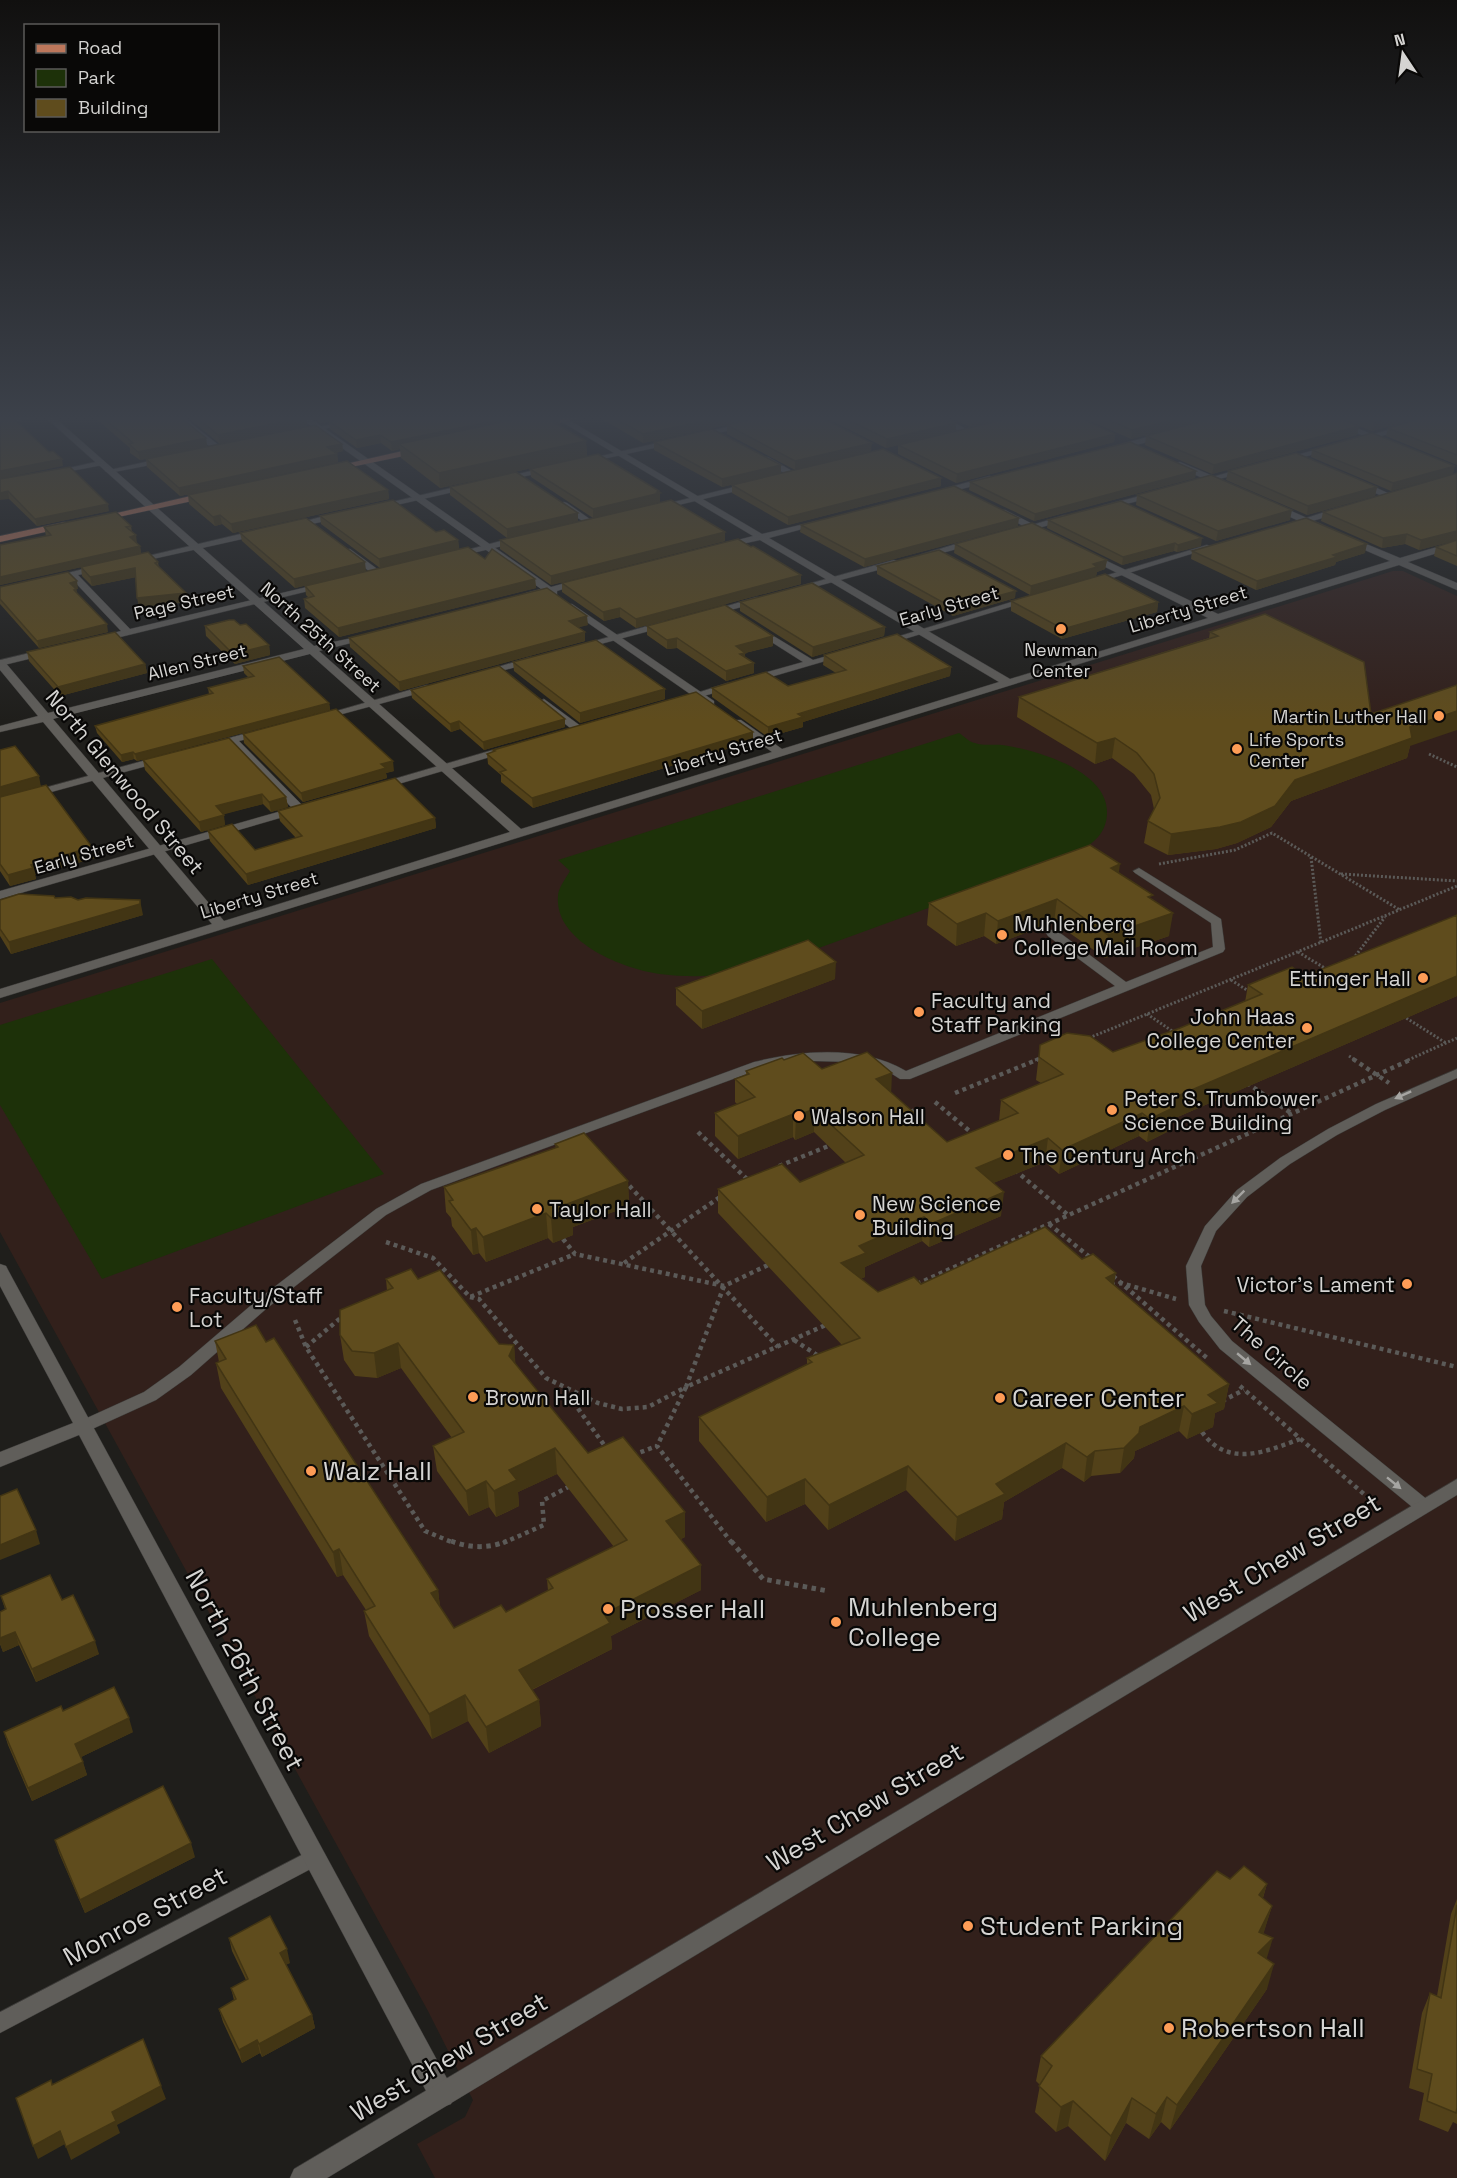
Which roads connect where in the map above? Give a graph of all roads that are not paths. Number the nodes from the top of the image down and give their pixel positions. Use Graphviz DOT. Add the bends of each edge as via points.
graph roads {
  1 [pos="98,518"];
  2 [pos="161,518"];
  3 [pos="327,518"];
  4 [pos="445,518"];
  5 [pos="586,518"];
  6 [pos="728,518"];
  7 [pos="1015,518"];
  8 [pos="1063,518"];
  9 [pos="1299,518"];
  10 [pos="1313,518"];
  11 [pos="92,519"];
  12 [pos="830,519"];
  13 [pos="1305,520"];
  14 [pos="80,522"];
  15 [pos="310,522"];
  16 [pos="579,525"];
  17 [pos="1032,526"];
  18 [pos="1282,526"];
  19 [pos="287,527"];
  20 [pos="319,528"];
  21 [pos="1326,529"];
  22 [pos="264,532"];
  23 [pos="1011,532"];
  24 [pos="1336,534"];
  25 [pos="761,537"];
  26 [pos="1052,537"];
  27 [pos="0,539"];
  28 [pos="521,539"];
  29 [pos="980,540"];
  30 [pos="1203,541"];
  31 [pos="1225,543"];
  32 [pos="1457,544"];
  33 [pos="1214,546"];
  34 [pos="195,547"];
  35 [pos="344,547"];
  36 [pos="487,547"];
  37 [pos="716,548"];
  38 [pos="939,551"];
  39 [pos="1083,552"];
  40 [pos="949,556"];
  41 [pos="918,557"];
  42 [pos="443,558"];
  43 [pos="907,560"];
  44 [pos="128,562"];
  45 [pos="1400,562"];
  46 [pos="106,567"];
  47 [pos="388,571"];
  48 [pos="1124,572"];
  49 [pos="377,573"];
  50 [pos="72,574"];
  51 [pos="366,576"];
  52 [pos="593,579"];
  53 [pos="833,579"];
  54 [pos="41,581"];
  55 [pos="333,584"];
  56 [pos="1082,585"];
  57 [pos="1457,587"];
  58 [pos="549,590"];
  59 [pos="790,591"];
  60 [pos="1020,594"];
  61 [pos="769,597"];
  62 [pos="515,599"];
  63 [pos="257,602"];
  64 [pos="725,608"];
  65 [pos="704,614"];
  66 [pos="735,614"];
  67 [pos="1217,618"];
  68 [pos="744,620"];
  69 [pos="671,623"];
  70 [pos="921,631"];
  71 [pos="128,633"];
  72 [pos="379,633"];
  73 [pos="616,637"];
  74 [pos="93,641"];
  75 [pos="877,644"];
  76 [pos="58,649"];
  77 [pos="311,650"];
  78 [pos="570,650"];
  79 [pos="855,651"];
  80 [pos="546,656"];
  81 [pos="0,663"];
  82 [pos="811,663"];
  83 [pos="468,677"];
  84 [pos="1009,683"];
  85 [pos="436,686"];
  86 [pos="535,695"];
  87 [pos="697,695"];
  88 [pos="675,701"];
  89 [pos="371,703"];
  90 [pos="45,717"];
  91 [pos="313,718"];
  92 [pos="0,729"];
  93 [pos="267,731"];
  94 [pos="567,732"];
  95 [pos="232,740"];
  96 [pos="511,748"];
  97 [pos="198,749"];
  98 [pos="781,753"];
  99 [pos="175,756"];
  100 [pos="444,767"];
  101 [pos="96,777"];
  102 [pos="366,790"];
  103 [pos="0,803"];
  104 [pos="519,834"];
  105 [pos="157,850"];
  106 [pos="1139,871"];
  107 [pos="0,895"];
  108 [pos="221,926"];
  109 [pos="1052,933"];
  110 [pos="1124,987"];
  111 [pos="0,994"];
  112 [pos="1457,1073"];
  113 [pos="0,1270"];
  114 [pos="84,1426"];
  115 [pos="0,1460"];
  116 [pos="1457,1486"];
  117 [pos="1423,1506"];
  118 [pos="315,1857"];
  119 [pos="0,2023"];
  120 [pos="442,2095"];
  121 [pos="303,2178"];
  1 -- 11 [label="main road"];
  2 -- 34 [label="street, North 25th Street"];
  3 -- 15 [label="lane"];
  4 -- 36 [label="street"];
  5 -- 16 [label="lane" via="593,522"];
  6 -- 25 [label="street"];
  7 -- 17 [label="street"];
  8 -- 17 [label="lane"];
  9 -- 13 [label="street"];
  10 -- 13 [label="lane"];
  12 -- 25 [label="street"];
  13 -- 18 [label="lane"];
  13 -- 21 [label="street"];
  14 -- 27 [label="main road"];
  15 -- 19 [label="lane"];
  15 -- 20 [label="lane"];
  17 -- 23 [label="lane"];
  17 -- 26 [label="street"];
  22 -- 34 [label="lane"];
  24 -- 45 [label="street"];
  25 -- 37 [label="street"];
  25 -- 53 [label="street"];
  28 -- 36 [label="lane"];
  29 -- 38 [label="lane"];
  30 -- 33 [label="lane"];
  31 -- 33 [label="lane"];
  32 -- 45 [label="street, Liberty Street"];
  33 -- 48 [label="lane"];
  34 -- 44 [label="lane"];
  34 -- 63 [label="street, North 25th Street"];
  35 -- 49 [label="lane"];
  36 -- 42 [label="lane"];
  36 -- 58 [label="street"];
  38 -- 40 [label="lane"];
  38 -- 41 [label="lane"];
  39 -- 48 [label="street"];
  43 -- 53 [label="lane"];
  45 -- 57 [label="street"];
  45 -- 67 [label="street, Liberty Street"];
  46 -- 50 [label="lane"];
  47 -- 49 [label="lane"];
  48 -- 56 [label="lane"];
  48 -- 67 [label="street"];
  49 -- 51 [label="lane"];
  50 -- 54 [label="lane"];
  50 -- 71 [label="lane"];
  52 -- 58 [label="street"];
  53 -- 59 [label="lane"];
  53 -- 70 [label="street"];
  55 -- 63 [label="lane, Page Street"];
  58 -- 62 [label="street"];
  58 -- 73 [label="street"];
  60 -- 70 [label="lane, Early Street" via="1035,598"];
  61 -- 64 [label="lane"];
  63 -- 71 [label="lane, Page Street"];
  63 -- 77 [label="street, North 25th Street"];
  64 -- 65 [label="lane"];
  64 -- 66 [label="lane"];
  67 -- 84 [label="street, Liberty Street"];
  68 -- 82 [label="lane"];
  69 -- 73 [label="lane"];
  70 -- 75 [label="lane, Early Street"];
  70 -- 84 [label="street"];
  71 -- 74 [label="lane, Page Street"];
  72 -- 77 [label="street, Allen Street"];
  73 -- 78 [label="lane"];
  73 -- 87 [label="street"];
  76 -- 81 [label="lane"];
  77 -- 89 [label="street, North 25th Street"];
  77 -- 90 [label="street, Allen Street"];
  79 -- 82 [label="lane"];
  80 -- 83 [label="lane" via="504,672"];
  81 -- 90 [label="street, North Glenwood Street"];
  82 -- 87 [label="lane"];
  84 -- 98 [label="street, Liberty Street"];
  85 -- 89 [label="lane"];
  86 -- 94 [label="lane" via="583,727"];
  87 -- 88 [label="lane"];
  87 -- 98 [label="street"];
  89 -- 91 [label="lane"];
  89 -- 100 [label="street, North 25th Street"];
  90 -- 92 [label="street, Allen Street"];
  90 -- 101 [label="street, North Glenwood Street"];
  93 -- 95 [label="lane"];
  95 -- 97 [label="lane"];
  95 -- 105 [label="lane, Early Street" via="306,807"];
  96 -- 100 [label="lane"];
  98 -- 104 [label="street, Liberty Street"];
  99 -- 101 [label="lane"];
  100 -- 102 [label="lane"];
  100 -- 104 [label="street, North 25th Street"];
  101 -- 103 [label="lane"];
  101 -- 105 [label="street, North Glenwood Street"];
  104 -- 108 [label="street, Liberty Street"];
  105 -- 107 [label="lane, Early Street"];
  105 -- 108 [label="street, North Glenwood Street"];
  106 -- 110 [label="lane" via="1217,922 1219,949"];
  108 -- 111 [label="street, Liberty Street"];
  109 -- 110 [label="lane"];
  110 -- 114 [label="lane" via="905,1076 885,1064 849,1059 801,1058 759,1065 426,1187 381,1212 150,1396"];
  112 -- 117 [label="lane, The Circle, one-way" via="1404,1094 1327,1134 1255,1181 1212,1224 1192,1275 1196,1305 1224,1342"];
  113 -- 114 [label="street, North 26th Street"];
  114 -- 115 [label="street"];
  114 -- 118 [label="street, North 26th Street"];
  116 -- 117 [label="street, West Chew Street"];
  117 -- 120 [label="street, West Chew Street"];
  118 -- 119 [label="lane, Monroe Street"];
  118 -- 120 [label="street, North 26th Street"];
  120 -- 121 [label="street, West Chew Street"];
}
